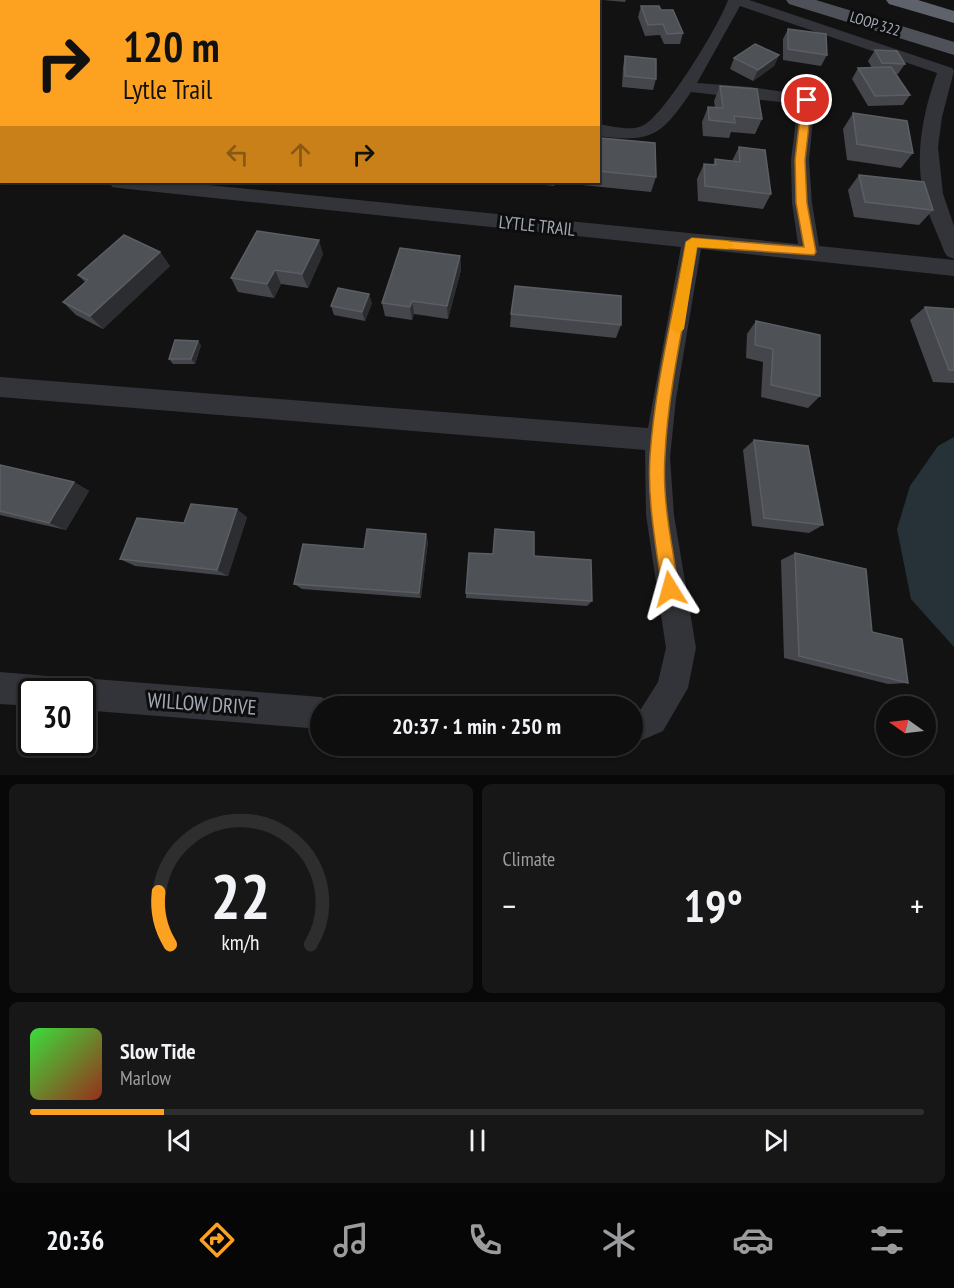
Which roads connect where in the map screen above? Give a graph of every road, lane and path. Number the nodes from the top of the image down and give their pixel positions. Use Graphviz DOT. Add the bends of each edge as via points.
graph roads {
  1 [pos="735,0"];
  2 [pos="796,0"];
  3 [pos="896,0"];
  4 [pos="954,17"];
  5 [pos="954,49"];
  6 [pos="685,87"];
  7 [pos="600,130"];
  8 [pos="141,183"];
  9 [pos="186,185"];
  10 [pos="692,242"];
  11 [pos="954,251"];
  12 [pos="810,252"];
  13 [pos="954,268"];
  14 [pos="0,387"];
  15 [pos="659,440"];
  16 [pos="0,688"];
  17 [pos="18,690"];
  18 [pos="96,695"];
  19 [pos="310,712"];
  20 [pos="643,724"];
  1 -- 6 [label="street"];
  1 -- 11 [label="street" via="946,71 936,100 928,158 933,195"];
  2 -- 5 [label="main road, LOOP 322"];
  3 -- 4 [label="highway"];
  6 -- 7 [label="street" via="660,124 647,131"];
  6 -- 12 [label="street" via="807,100 800,160"];
  8 -- 9 [label="street, LYTLE TRAIL"];
  9 -- 10 [label="street, LYTLE TRAIL"];
  10 -- 12 [label="street, LYTLE TRAIL"];
  10 -- 15 [label="street"];
  12 -- 13 [label="street, LYTLE TRAIL"];
  14 -- 15 [label="street"];
  15 -- 20 [label="street" via="660,515 681,648 672,688 652,720"];
  16 -- 17 [label="street"];
  18 -- 19 [label="street, WILLOW DRIVE"];
}
